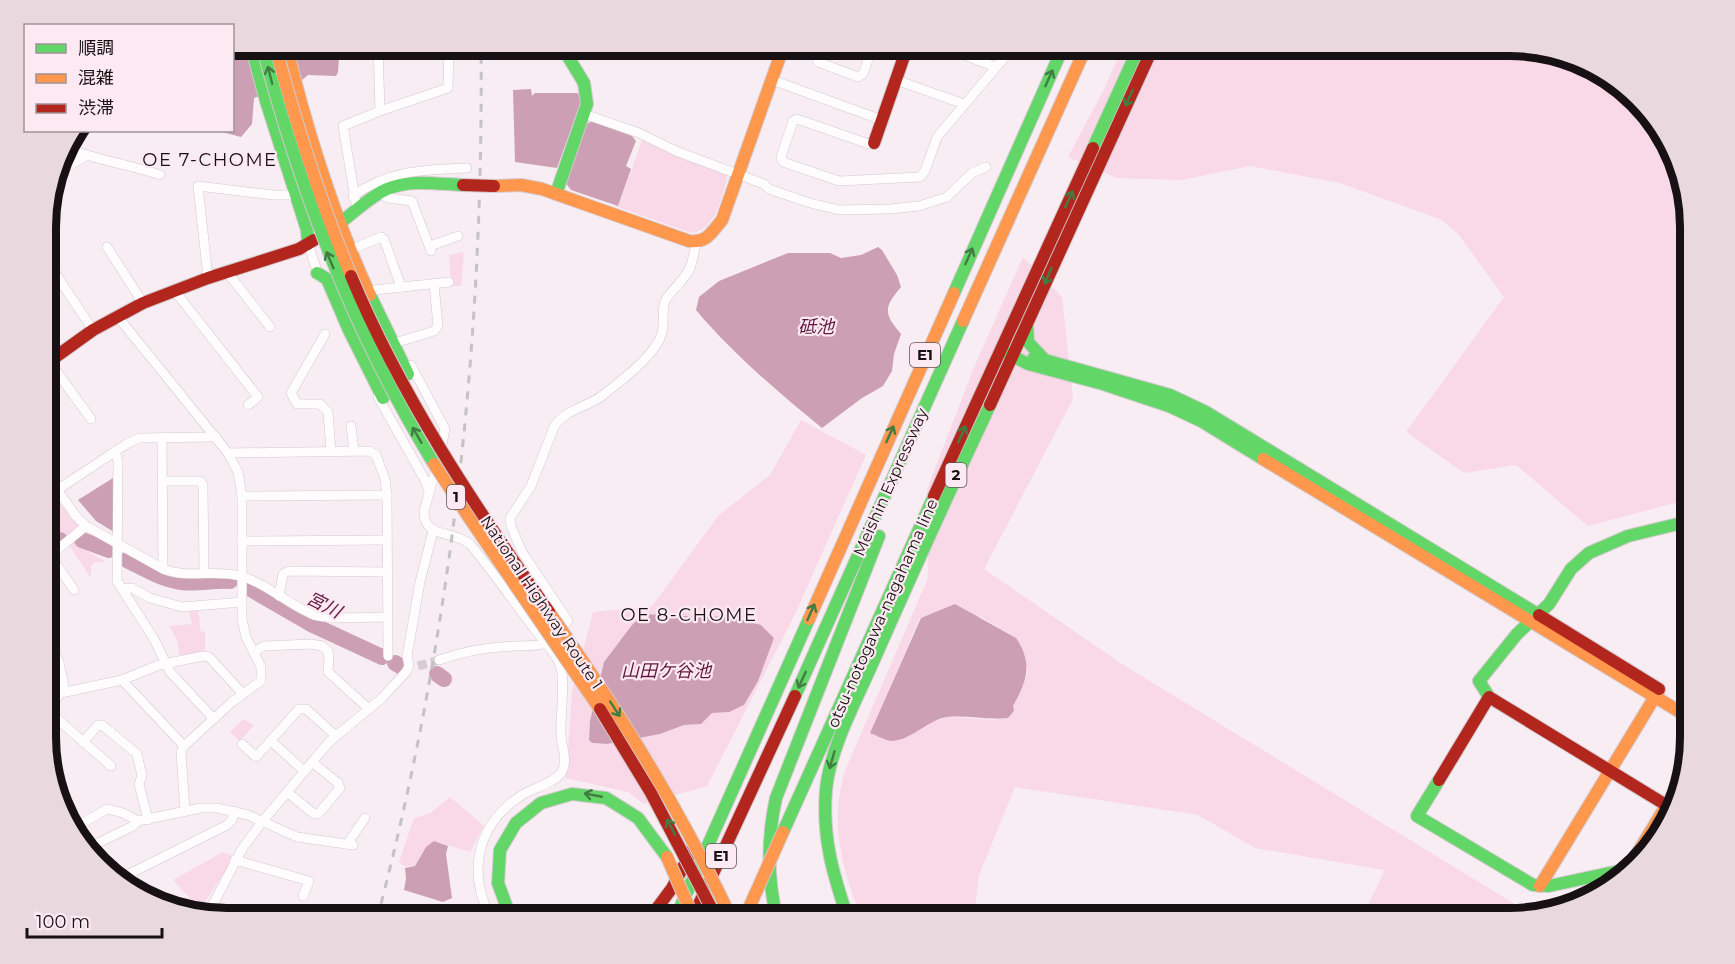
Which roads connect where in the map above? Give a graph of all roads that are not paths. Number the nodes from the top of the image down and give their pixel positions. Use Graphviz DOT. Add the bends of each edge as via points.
graph roads {
  1 [pos="254,56"];
  2 [pos="265,56"];
  3 [pos="277,56"];
  4 [pos="289,56"];
  5 [pos="378,56"];
  6 [pos="449,56"];
  7 [pos="568,56"];
  8 [pos="780,56"];
  9 [pos="816,56"];
  10 [pos="869,56"];
  11 [pos="904,56"];
  12 [pos="967,56"];
  13 [pos="1006,56"];
  14 [pos="1059,56"];
  15 [pos="1082,56"];
  16 [pos="1135,56"];
  17 [pos="1149,56"];
  18 [pos="996,67"];
  19 [pos="772,80"];
  20 [pos="896,80"];
  21 [pos="964,104"];
  22 [pos="380,111"];
  23 [pos="584,114"];
  24 [pos="882,120"];
  25 [pos="874,143"];
  26 [pos="73,151"];
  27 [pos="86,156"];
  28 [pos="66,167"];
  29 [pos="986,167"];
  30 [pos="467,168"];
  31 [pos="739,174"];
  32 [pos="160,175"];
  33 [pos="381,194"];
  34 [pos="556,194"];
  35 [pos="296,195"];
  36 [pos="353,196"];
  37 [pos="357,210"];
  38 [pos="341,226"];
  39 [pos="458,236"];
  40 [pos="696,243"];
  41 [pos="308,244"];
  42 [pos="107,247"];
  43 [pos="355,248"];
  44 [pos="227,272"];
  45 [pos="317,273"];
  46 [pos="56,276"];
  47 [pos="207,278"];
  48 [pos="449,282"];
  49 [pos="434,284"];
  50 [pos="401,287"];
  51 [pos="174,290"];
  52 [pos="374,290"];
  53 [pos="143,303"];
  54 [pos="118,317"];
  55 [pos="962,319"];
  56 [pos="1027,322"];
  57 [pos="270,327"];
  58 [pos="93,330"];
  59 [pos="325,334"];
  60 [pos="398,342"];
  61 [pos="1001,349"];
  62 [pos="1013,354"];
  63 [pos="56,356"];
  64 [pos="1044,359"];
  65 [pos="56,373"];
  66 [pos="248,405"];
  67 [pos="91,419"];
  68 [pos="351,426"];
  69 [pos="162,437"];
  70 [pos="216,437"];
  71 [pos="115,451"];
  72 [pos="354,451"];
  73 [pos="331,452"];
  74 [pos="228,453"];
  75 [pos="162,481"];
  76 [pos="57,490"];
  77 [pos="429,492"];
  78 [pos="387,495"];
  79 [pos="242,496"];
  80 [pos="1680,523"];
  81 [pos="86,526"];
  82 [pos="433,531"];
  83 [pos="387,540"];
  84 [pos="242,541"];
  85 [pos="118,546"];
  86 [pos="56,550"];
  87 [pos="522,552"];
  88 [pos="508,553"];
  89 [pos="56,567"];
  90 [pos="163,569"];
  91 [pos="387,572"];
  92 [pos="204,573"];
  93 [pos="494,573"];
  94 [pos="242,576"];
  95 [pos="511,580"];
  96 [pos="122,589"];
  97 [pos="74,590"];
  98 [pos="279,596"];
  99 [pos="242,602"];
  100 [pos="388,617"];
  101 [pos="1533,618"];
  102 [pos="546,645"];
  103 [pos="254,652"];
  104 [pos="56,656"];
  105 [pos="388,656"];
  106 [pos="439,660"];
  107 [pos="166,663"];
  108 [pos="787,665"];
  109 [pos="122,680"];
  110 [pos="65,691"];
  111 [pos="243,693"];
  112 [pos="1657,693"];
  113 [pos="1489,697"];
  114 [pos="56,699"];
  115 [pos="1680,703"];
  116 [pos="369,709"];
  117 [pos="1680,710"];
  118 [pos="214,718"];
  119 [pos="56,719"];
  120 [pos="336,736"];
  121 [pos="271,741"];
  122 [pos="83,742"];
  123 [pos="242,744"];
  124 [pos="184,746"];
  125 [pos="312,762"];
  126 [pos="111,766"];
  127 [pos="304,771"];
  128 [pos="1609,771"];
  129 [pos="287,792"];
  130 [pos="1666,805"];
  131 [pos="185,811"];
  132 [pos="234,811"];
  133 [pos="365,818"];
  134 [pos="148,820"];
  135 [pos="138,821"];
  136 [pos="262,822"];
  137 [pos="79,825"];
  138 [pos="770,828"];
  139 [pos="1644,842"];
  140 [pos="94,845"];
  141 [pos="235,861"];
  142 [pos="1615,871"];
  143 [pos="126,876"];
  144 [pos="1540,886"];
  145 [pos="303,896"];
  146 [pos="211,907"];
  147 [pos="486,908"];
  148 [pos="506,908"];
  149 [pos="657,908"];
  150 [pos="680,908"];
  151 [pos="688,908"];
  152 [pos="698,908"];
  153 [pos="711,908"];
  154 [pos="726,908"];
  155 [pos="749,908"];
  156 [pos="775,908"];
  157 [pos="785,908"];
  158 [pos="844,908"];
  1 -- 35 [label="main road"];
  95 -- 2 [label="main road, National Highway Route 1 / 1, one-way, bridge" via="420,440 367,342 300,180"];
  3 -- 88 [label="main road, National Highway Route 1 / 1, bridge" via="323,208 377,336 430,434"];
  4 -- 38 [label="main road" via="314,149"];
  5 -- 22 [label="street"];
  6 -- 22 [label="street" via="448,88"];
  7 -- 23 [label="main road" via="584,83"];
  8 -- 19 [label="main road"];
  9 -- 10 [label="street" via="818,62 858,76 863,74"];
  11 -- 20 [label="main road"];
  12 -- 18 [label="street"];
  13 -- 18 [label="street"];
  108 -- 14 [label="main road, Meishin Expressway / E1, one-way"];
  15 -- 55 [label="main road, Meishin Expressway / E1"];
  61 -- 16 [label="main road, otsu-notogawa-nagahama line / 2, one-way"];
  17 -- 56 [label="main road, otsu-notogawa-nagahama line / 2, one-way"];
  18 -- 21 [label="street"];
  19 -- 24 [label="street"];
  19 -- 31 [label="main road"];
  20 -- 21 [label="street"];
  20 -- 24 [label="main road"];
  21 -- 25 [label="street" via="937,137 920,177 834,181 783,162 780,157 797,119"];
  22 -- 36 [label="street" via="343,126"];
  23 -- 31 [label="street"];
  23 -- 34 [label="main road"];
  24 -- 25 [label="main road"];
  26 -- 27 [label="street"];
  27 -- 28 [label="street"];
  27 -- 32 [label="street"];
  29 -- 31 [label="street" via="972,173 947,197 919,206 890,209 839,210 769,189"];
  30 -- 36 [label="street" via="407,172 374,183"];
  31 -- 40 [label="main road" via="722,220 709,236"];
  33 -- 34 [label="main road, bridge" via="411,184 530,186"];
  33 -- 37 [label="main road"];
  33 -- 39 [label="street" via="412,201 430,249"];
  34 -- 40 [label="main road"];
  35 -- 41 [label="main road"];
  35 -- 47 [label="street" via="198,186"];
  36 -- 37 [label="street"];
  37 -- 38 [label="main road"];
  38 -- 41 [label="main road"];
  38 -- 43 [label="street" via="350,234"];
  38 -- 88 [label="main road, bridge" via="408,374 483,502"];
  40 -- 87 [label="street" via="687,273 665,301 664,327 655,346 606,393 568,412 554,427 531,486 510,518"];
  41 -- 44 [label="main road"];
  41 -- 45 [label="street"];
  42 -- 53 [label="street"];
  43 -- 50 [label="street" via="384,239"];
  43 -- 52 [label="street"];
  44 -- 47 [label="main road"];
  44 -- 57 [label="street"];
  45 -- 77 [label="street" via="366,377"];
  45 -- 95 [label="main road, bridge" via="327,279 383,398 414,451 459,519"];
  46 -- 58 [label="street"];
  47 -- 51 [label="main road"];
  48 -- 49 [label="street"];
  49 -- 50 [label="street"];
  49 -- 60 [label="street" via="438,326 434,331"];
  50 -- 52 [label="street"];
  51 -- 53 [label="main road"];
  51 -- 66 [label="street" via="258,397"];
  52 -- 60 [label="street"];
  53 -- 54 [label="main road"];
  54 -- 58 [label="main road"];
  54 -- 70 [label="street"];
  55 -- 138 [label="main road" via="783,780"];
  55 -- 152 [label="main road, Meishin Expressway / E1, one-way"];
  56 -- 62 [label="main road, otsu-notogawa-nagahama line / 2"];
  56 -- 64 [label="main road" via="1028,342"];
  58 -- 63 [label="main road"];
  59 -- 73 [label="street" via="312,349 291,393 297,404 320,404 328,412"];
  60 -- 77 [label="street" via="445,429"];
  61 -- 62 [label="main road"];
  155 -- 61 [label="main road, otsu-notogawa-nagahama line / 2, one-way, bridge"];
  62 -- 64 [label="main road"];
  62 -- 101 [label="main road" via="1181,410"];
  62 -- 158 [label="main road, otsu-notogawa-nagahama line / 2, one-way" via="851,708 830,765 825,828 831,868"];
  64 -- 101 [label="main road" via="1170,395 1206,412"];
  65 -- 67 [label="street"];
  68 -- 72 [label="street"];
  69 -- 70 [label="street"];
  69 -- 71 [label="street" via="140,438"];
  69 -- 75 [label="street"];
  70 -- 74 [label="street"];
  71 -- 76 [label="street"];
  71 -- 85 [label="street"];
  72 -- 73 [label="street"];
  72 -- 78 [label="street" via="376,455 386,479"];
  73 -- 74 [label="street"];
  74 -- 79 [label="street" via="238,472"];
  75 -- 90 [label="street"];
  75 -- 92 [label="street" via="200,481 203,486"];
  76 -- 81 [label="street"];
  77 -- 82 [label="street" via="424,518"];
  78 -- 79 [label="street"];
  78 -- 83 [label="street"];
  79 -- 84 [label="street"];
  80 -- 101 [label="main road" via="1606,543 1589,553 1571,569 1549,604"];
  81 -- 85 [label="street"];
  81 -- 86 [label="street"];
  82 -- 93 [label="street" via="463,538"];
  82 -- 116 [label="street" via="407,656 413,666"];
  83 -- 84 [label="street"];
  83 -- 91 [label="street"];
  84 -- 94 [label="street"];
  85 -- 90 [label="street"];
  85 -- 96 [label="street" via="116,575"];
  87 -- 93 [label="street"];
  87 -- 102 [label="street" via="568,621"];
  88 -- 154 [label="main road, National Highway Route 1 / 1, one-way, bridge" via="643,753 684,822"];
  89 -- 97 [label="street"];
  90 -- 92 [label="street" via="171,573"];
  91 -- 98 [label="street" via="288,571 283,574"];
  91 -- 100 [label="street"];
  92 -- 94 [label="street"];
  93 -- 102 [label="street"];
  94 -- 98 [label="street"];
  94 -- 99 [label="street"];
  153 -- 95 [label="main road, National Highway Route 1 / 1, one-way, bridge" via="639,771"];
  96 -- 99 [label="street" via="132,588 182,608"];
  96 -- 107 [label="street"];
  98 -- 100 [label="street" via="317,616"];
  99 -- 103 [label="street" via="243,630"];
  100 -- 105 [label="street"];
  101 -- 112 [label="main road"];
  101 -- 113 [label="main road" via="1479,681"];
  102 -- 106 [label="street" via="470,651"];
  102 -- 147 [label="street" via="561,665 564,765 557,777 506,808 484,837 477,872"];
  103 -- 111 [label="street" via="262,676"];
  103 -- 116 [label="street" via="264,646 322,646 328,651 328,672"];
  104 -- 110 [label="street"];
  107 -- 109 [label="street"];
  107 -- 111 [label="street" via="209,657"];
  107 -- 118 [label="street"];
  108 -- 149 [label="main road" via="683,871"];
  108 -- 150 [label="main road, Meishin Expressway / E1"];
  109 -- 110 [label="street"];
  109 -- 124 [label="street"];
  110 -- 114 [label="street"];
  111 -- 118 [label="street"];
  112 -- 115 [label="main road"];
  112 -- 117 [label="main road"];
  112 -- 128 [label="main road"];
  113 -- 128 [label="main road"];
  113 -- 144 [label="main road" via="1417,816"];
  116 -- 120 [label="street"];
  118 -- 124 [label="street"];
  119 -- 122 [label="street"];
  120 -- 121 [label="street" via="306,710 299,709"];
  120 -- 125 [label="street"];
  121 -- 123 [label="street" via="256,757"];
  121 -- 127 [label="street"];
  122 -- 126 [label="street"];
  122 -- 134 [label="street" via="102,725 137,754"];
  124 -- 131 [label="street" via="181,752"];
  125 -- 127 [label="street"];
  125 -- 129 [label="street" via="340,788 314,814"];
  127 -- 129 [label="street"];
  128 -- 130 [label="main road"];
  128 -- 144 [label="main road"];
  129 -- 136 [label="street"];
  130 -- 139 [label="main road"];
  131 -- 132 [label="street"];
  131 -- 134 [label="street"];
  132 -- 136 [label="street"];
  132 -- 143 [label="street" via="227,825"];
  133 -- 136 [label="street" via="350,844 297,837"];
  134 -- 135 [label="street"];
  135 -- 137 [label="street" via="107,809"];
  135 -- 140 [label="street"];
  136 -- 141 [label="street"];
  138 -- 156 [label="main road" via="768,877"];
  138 -- 157 [label="main road" via="772,870"];
  141 -- 145 [label="street" via="309,881"];
  141 -- 146 [label="street"];
  142 -- 144 [label="main road"];
  151 -- 148 [label="main road, one-way, bridge" via="667,857 644,824 617,802 578,792 549,798 534,807 508,836 498,871"];
}
